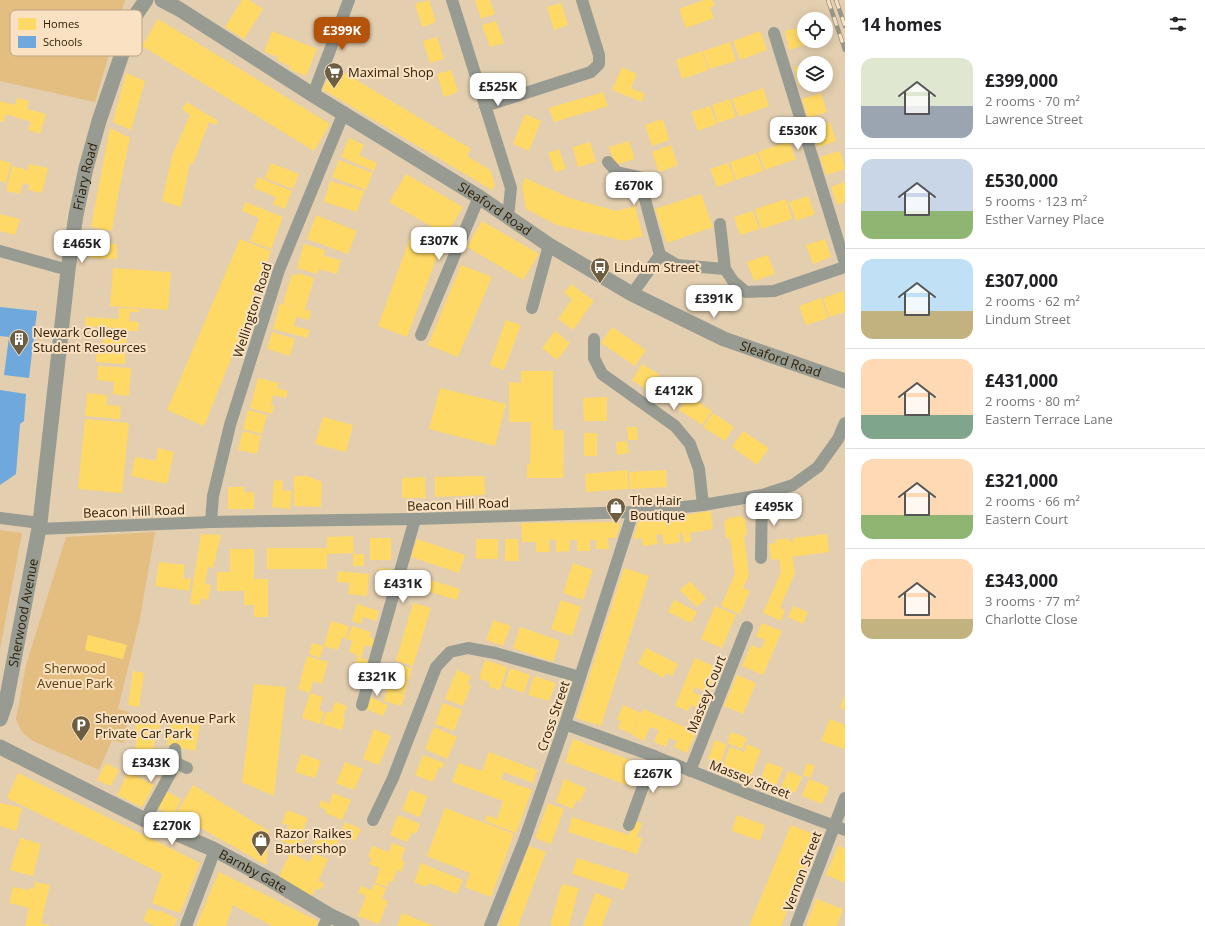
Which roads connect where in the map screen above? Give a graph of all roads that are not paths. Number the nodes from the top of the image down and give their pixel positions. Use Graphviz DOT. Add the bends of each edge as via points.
graph roads {
  1 [pos="146,0"];
  2 [pos="162,0"];
  3 [pos="349,0"];
  4 [pos="452,0"];
  5 [pos="582,0"];
  6 [pos="139,10"];
  7 [pos="774,33"];
  8 [pos="121,56"];
  9 [pos="313,94"];
  10 [pos="486,106"];
  11 [pos="344,112"];
  12 [pos="608,162"];
  13 [pos="479,197"];
  14 [pos="508,217"];
  15 [pos="720,224"];
  16 [pos="549,245"];
  17 [pos="0,251"];
  18 [pos="660,255"];
  19 [pos="845,263"];
  20 [pos="845,266"];
  21 [pos="725,269"];
  22 [pos="68,270"];
  23 [pos="632,294"];
  24 [pos="532,308"];
  25 [pos="421,335"];
  26 [pos="594,339"];
  27 [pos="845,381"];
  28 [pos="845,423"];
  29 [pos="762,495"];
  30 [pos="703,504"];
  31 [pos="633,512"];
  32 [pos="0,518"];
  33 [pos="415,519"];
  34 [pos="211,522"];
  35 [pos="39,526"];
  36 [pos="760,558"];
  37 [pos="747,627"];
  38 [pos="580,677"];
  39 [pos="362,704"];
  40 [pos="0,719"];
  41 [pos="565,724"];
  42 [pos="0,747"];
  43 [pos="175,749"];
  44 [pos="654,756"];
  45 [pos="690,770"];
  46 [pos="845,798"];
  47 [pos="145,820"];
  48 [pos="373,820"];
  49 [pos="629,825"];
  50 [pos="840,828"];
  51 [pos="216,850"];
  52 [pos="326,921"];
  53 [pos="186,926"];
  54 [pos="352,926"];
  55 [pos="490,926"];
  56 [pos="796,926"];
  1 -- 6 [label="street, Friary Road"];
  2 -- 9 [label="street, Sleaford Road"];
  3 -- 9 [label="street"];
  4 -- 10 [label="street"];
  5 -- 10 [label="street" via="599,55 599,64 591,72"];
  7 -- 19 [label="street"];
  8 -- 22 [label="street, Friary Road" via="88,161 76,215"];
  9 -- 11 [label="street, Sleaford Road"];
  10 -- 14 [label="street" via="512,188"];
  11 -- 13 [label="street, Sleaford Road"];
  11 -- 34 [label="street, Wellington Road" via="279,270 230,425 214,496"];
  12 -- 18 [label="street" via="617,172 639,177"];
  13 -- 14 [label="street, Sleaford Road"];
  13 -- 25 [label="street"];
  14 -- 16 [label="street, Sleaford Road"];
  15 -- 21 [label="street"];
  16 -- 23 [label="street, Sleaford Road"];
  16 -- 24 [label="street"];
  17 -- 22 [label="street"];
  18 -- 21 [label="street" via="677,265"];
  18 -- 23 [label="street"];
  20 -- 21 [label="street" via="774,291 746,292 732,282"];
  22 -- 35 [label="street, Friary Road"];
  23 -- 27 [label="street, Sleaford Road" via="724,340"];
  26 -- 30 [label="street" via="594,358 602,374 675,426 690,444 699,469"];
  28 -- 29 [label="street, Beacon Hill Road" via="838,439 818,467 793,485"];
  29 -- 30 [label="street, Beacon Hill Road"];
  29 -- 36 [label="street"];
  30 -- 31 [label="street, Beacon Hill Road"];
  31 -- 33 [label="street, Beacon Hill Road"];
  31 -- 38 [label="street, Cross Street"];
  32 -- 35 [label="street, Beacon Hill Road"];
  33 -- 34 [label="street, Beacon Hill Road"];
  33 -- 39 [label="street"];
  34 -- 35 [label="street, Beacon Hill Road"];
  35 -- 40 [label="street, Sherwood Avenue" via="6,702"];
  37 -- 45 [label="street, Massey Court"];
  38 -- 41 [label="street, Cross Street"];
  38 -- 48 [label="street" via="495,653 468,648 450,652 436,667 393,778"];
  41 -- 44 [label="street, Massey Street"];
  41 -- 55 [label="street, Cross Street"];
  42 -- 47 [label="street, Barnby Gate"];
  43 -- 47 [label="street" via="181,765"];
  44 -- 45 [label="street, Massey Street"];
  44 -- 49 [label="street"];
  45 -- 50 [label="street, Massey Street"];
  46 -- 50 [label="street, Vernon Street"];
  47 -- 51 [label="street, Barnby Gate"];
  50 -- 56 [label="street, Vernon Street"];
  51 -- 52 [label="street, Barnby Gate" via="269,879"];
  51 -- 53 [label="street"];
  52 -- 54 [label="street, Barnby Gate"];
}
